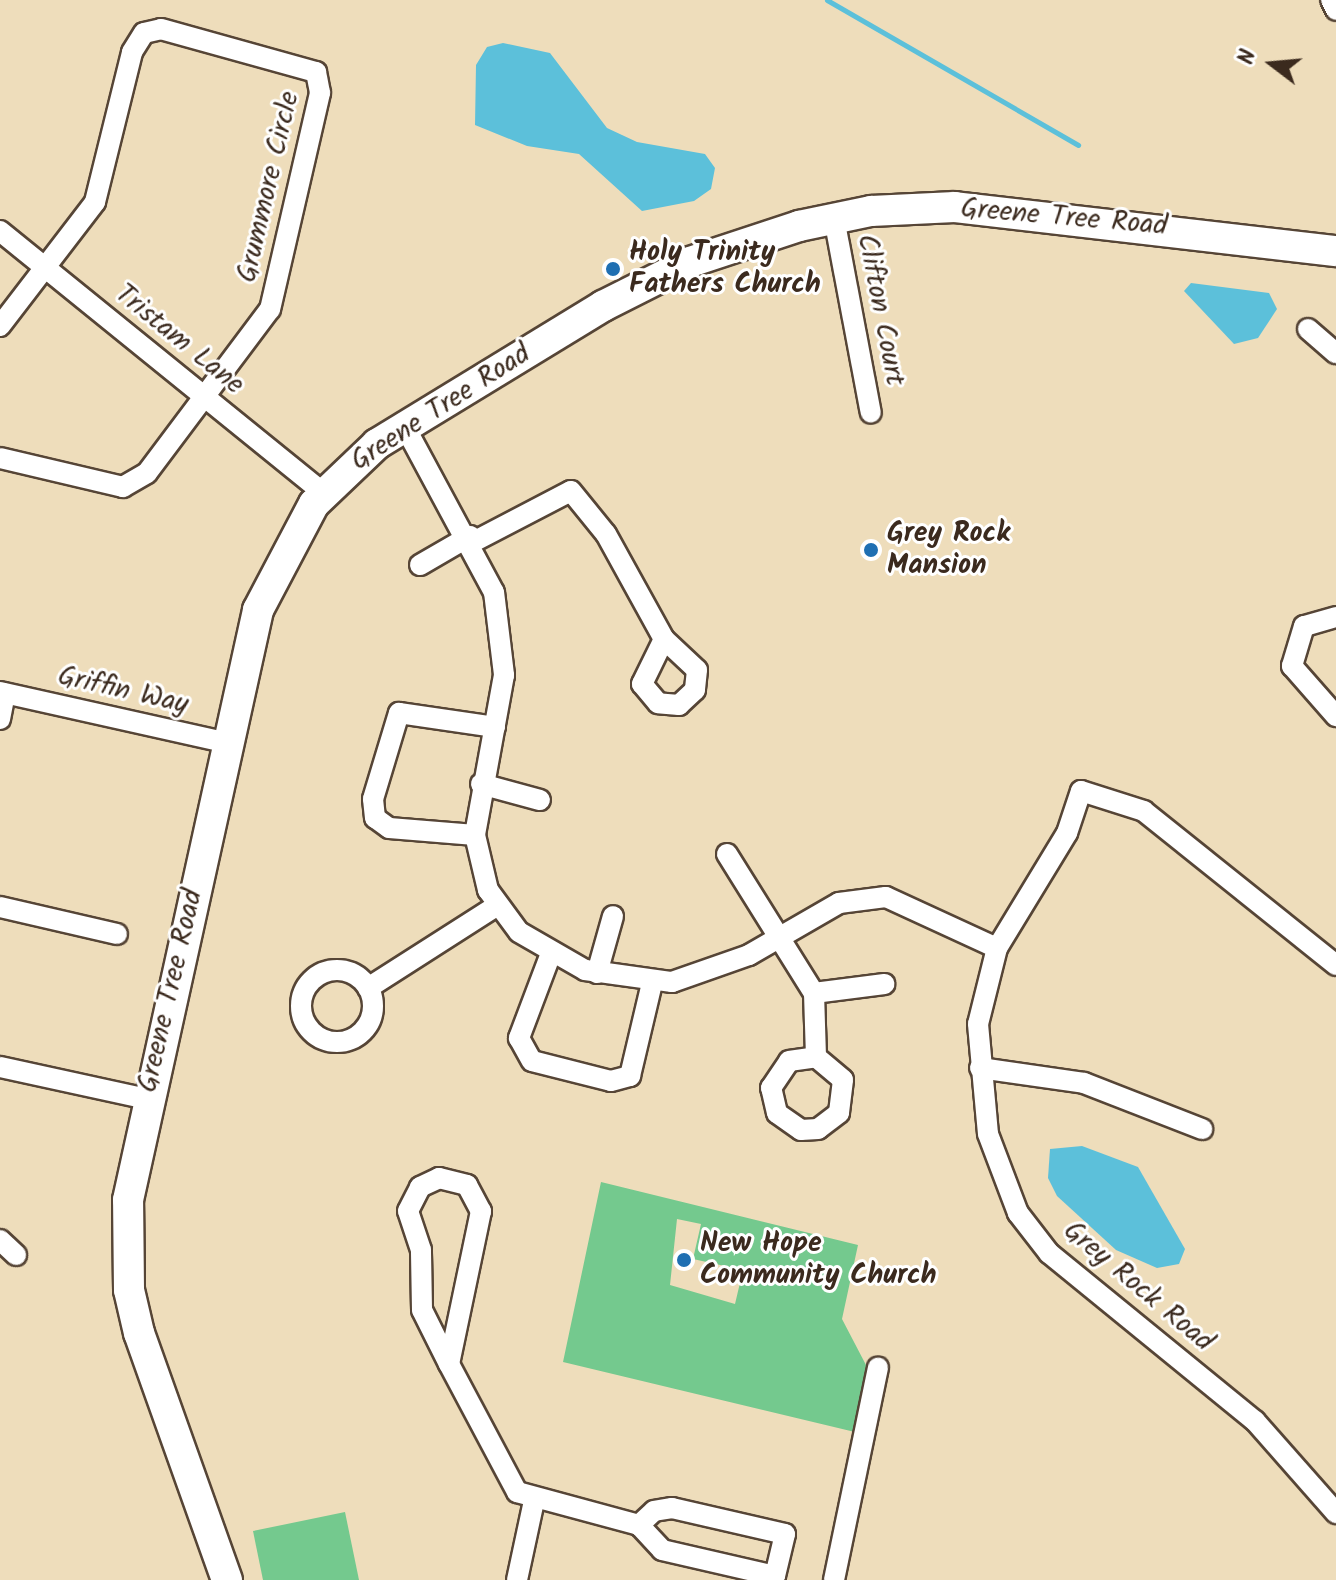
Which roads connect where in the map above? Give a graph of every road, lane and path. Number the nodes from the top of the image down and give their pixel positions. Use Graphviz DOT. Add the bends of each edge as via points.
graph roads {
  1 [pos="1331,0"];
  2 [pos="1336,10"];
  3 [pos="834,218"];
  4 [pos="0,231"];
  5 [pos="1336,251"];
  6 [pos="46,268"];
  7 [pos="0,326"];
  8 [pos="1308,329"];
  9 [pos="1336,353"];
  10 [pos="207,398"];
  11 [pos="871,413"];
  12 [pos="405,427"];
  13 [pos="0,458"];
  14 [pos="324,493"];
  15 [pos="471,539"];
  16 [pos="420,565"];
  17 [pos="1336,617"];
  18 [pos="664,639"];
  19 [pos="2,692"];
  20 [pos="1336,716"];
  21 [pos="0,719"];
  22 [pos="495,727"];
  23 [pos="228,743"];
  24 [pos="481,784"];
  25 [pos="540,800"];
  26 [pos="475,835"];
  27 [pos="727,854"];
  28 [pos="496,906"];
  29 [pos="0,907"];
  30 [pos="613,916"];
  31 [pos="117,934"];
  32 [pos="779,938"];
  33 [pos="997,948"];
  34 [pos="550,956"];
  35 [pos="1336,965"];
  36 [pos="597,973"];
  37 [pos="652,983"];
  38 [pos="884,984"];
  39 [pos="368,988"];
  40 [pos="814,993"];
  41 [pos="816,1057"];
  42 [pos="0,1067"];
  43 [pos="980,1068"];
  44 [pos="147,1099"];
  45 [pos="1202,1129"];
  46 [pos="0,1240"];
  47 [pos="16,1255"];
  48 [pos="449,1364"];
  49 [pos="878,1368"];
  50 [pos="1311,1480"];
  51 [pos="1336,1494"];
  52 [pos="534,1501"];
  53 [pos="1336,1513"];
  54 [pos="639,1525"];
  55 [pos="227,1580"];
  56 [pos="517,1580"];
  57 [pos="834,1580"];
  1 -- 2 [label="street"];
  3 -- 5 [label="street, Greene Tree Road" via="918,207 999,210"];
  3 -- 11 [label="street, Clifton Court"];
  3 -- 12 [label="street, Greene Tree Road" via="737,243 650,281"];
  4 -- 6 [label="street, Tristam Lane"];
  6 -- 7 [label="street"];
  6 -- 10 [label="street, Tristam Lane"];
  6 -- 10 [label="street, Grummore Circle" via="95,202 132,52 144,33 161,29 310,66 320,93 270,309"];
  8 -- 9 [label="street"];
  10 -- 13 [label="street" via="147,473 123,487"];
  10 -- 14 [label="street, Tristam Lane"];
  12 -- 14 [label="street, Greene Tree Road"];
  12 -- 15 [label="street"];
  14 -- 23 [label="street, Greene Tree Road" via="269,581"];
  15 -- 16 [label="street"];
  15 -- 18 [label="street" via="571,491 606,534"];
  15 -- 22 [label="street" via="494,592 504,650"];
  17 -- 20 [label="street" via="1304,626 1292,666"];
  19 -- 21 [label="street, Griffin Way"];
  19 -- 23 [label="street, Griffin Way"];
  22 -- 24 [label="street"];
  22 -- 26 [label="street" via="399,713 373,799 375,818 389,828"];
  23 -- 44 [label="street, Greene Tree Road"];
  24 -- 25 [label="street"];
  24 -- 26 [label="street"];
  26 -- 28 [label="street"];
  27 -- 32 [label="street"];
  28 -- 34 [label="street"];
  28 -- 39 [label="street"];
  29 -- 31 [label="street"];
  30 -- 36 [label="street"];
  32 -- 33 [label="street" via="839,903 886,897"];
  32 -- 37 [label="street" via="703,976"];
  32 -- 40 [label="street"];
  33 -- 35 [label="street, Grey Rock Road" via="1067,833 1081,791 1144,811"];
  33 -- 43 [label="street, Grey Rock Road" via="979,1014"];
  34 -- 36 [label="street"];
  34 -- 37 [label="street" via="519,1038 532,1061 611,1081 630,1076"];
  36 -- 37 [label="street"];
  38 -- 40 [label="street"];
  40 -- 41 [label="street"];
  42 -- 44 [label="street"];
  43 -- 45 [label="street" via="1084,1083"];
  43 -- 50 [label="street, Grey Rock Road" via="996,1166 1041,1243 1255,1421"];
  44 -- 55 [label="street, Greene Tree Road" via="128,1200 129,1290"];
  46 -- 47 [label="street"];
  48 -- 48 [label="street" via="422,1310 421,1250 408,1211 420,1187 439,1178 467,1185 481,1211"];
  48 -- 52 [label="street" via="505,1477"];
  49 -- 57 [label="street"];
  50 -- 51 [label="street, Grey Rock Road"];
  50 -- 53 [label="street, Grey Rock Road"];
  52 -- 54 [label="street"];
  52 -- 56 [label="street"];
  54 -- 54 [label="street" via="653,1547 775,1576 785,1534 672,1508 654,1511"];
}
